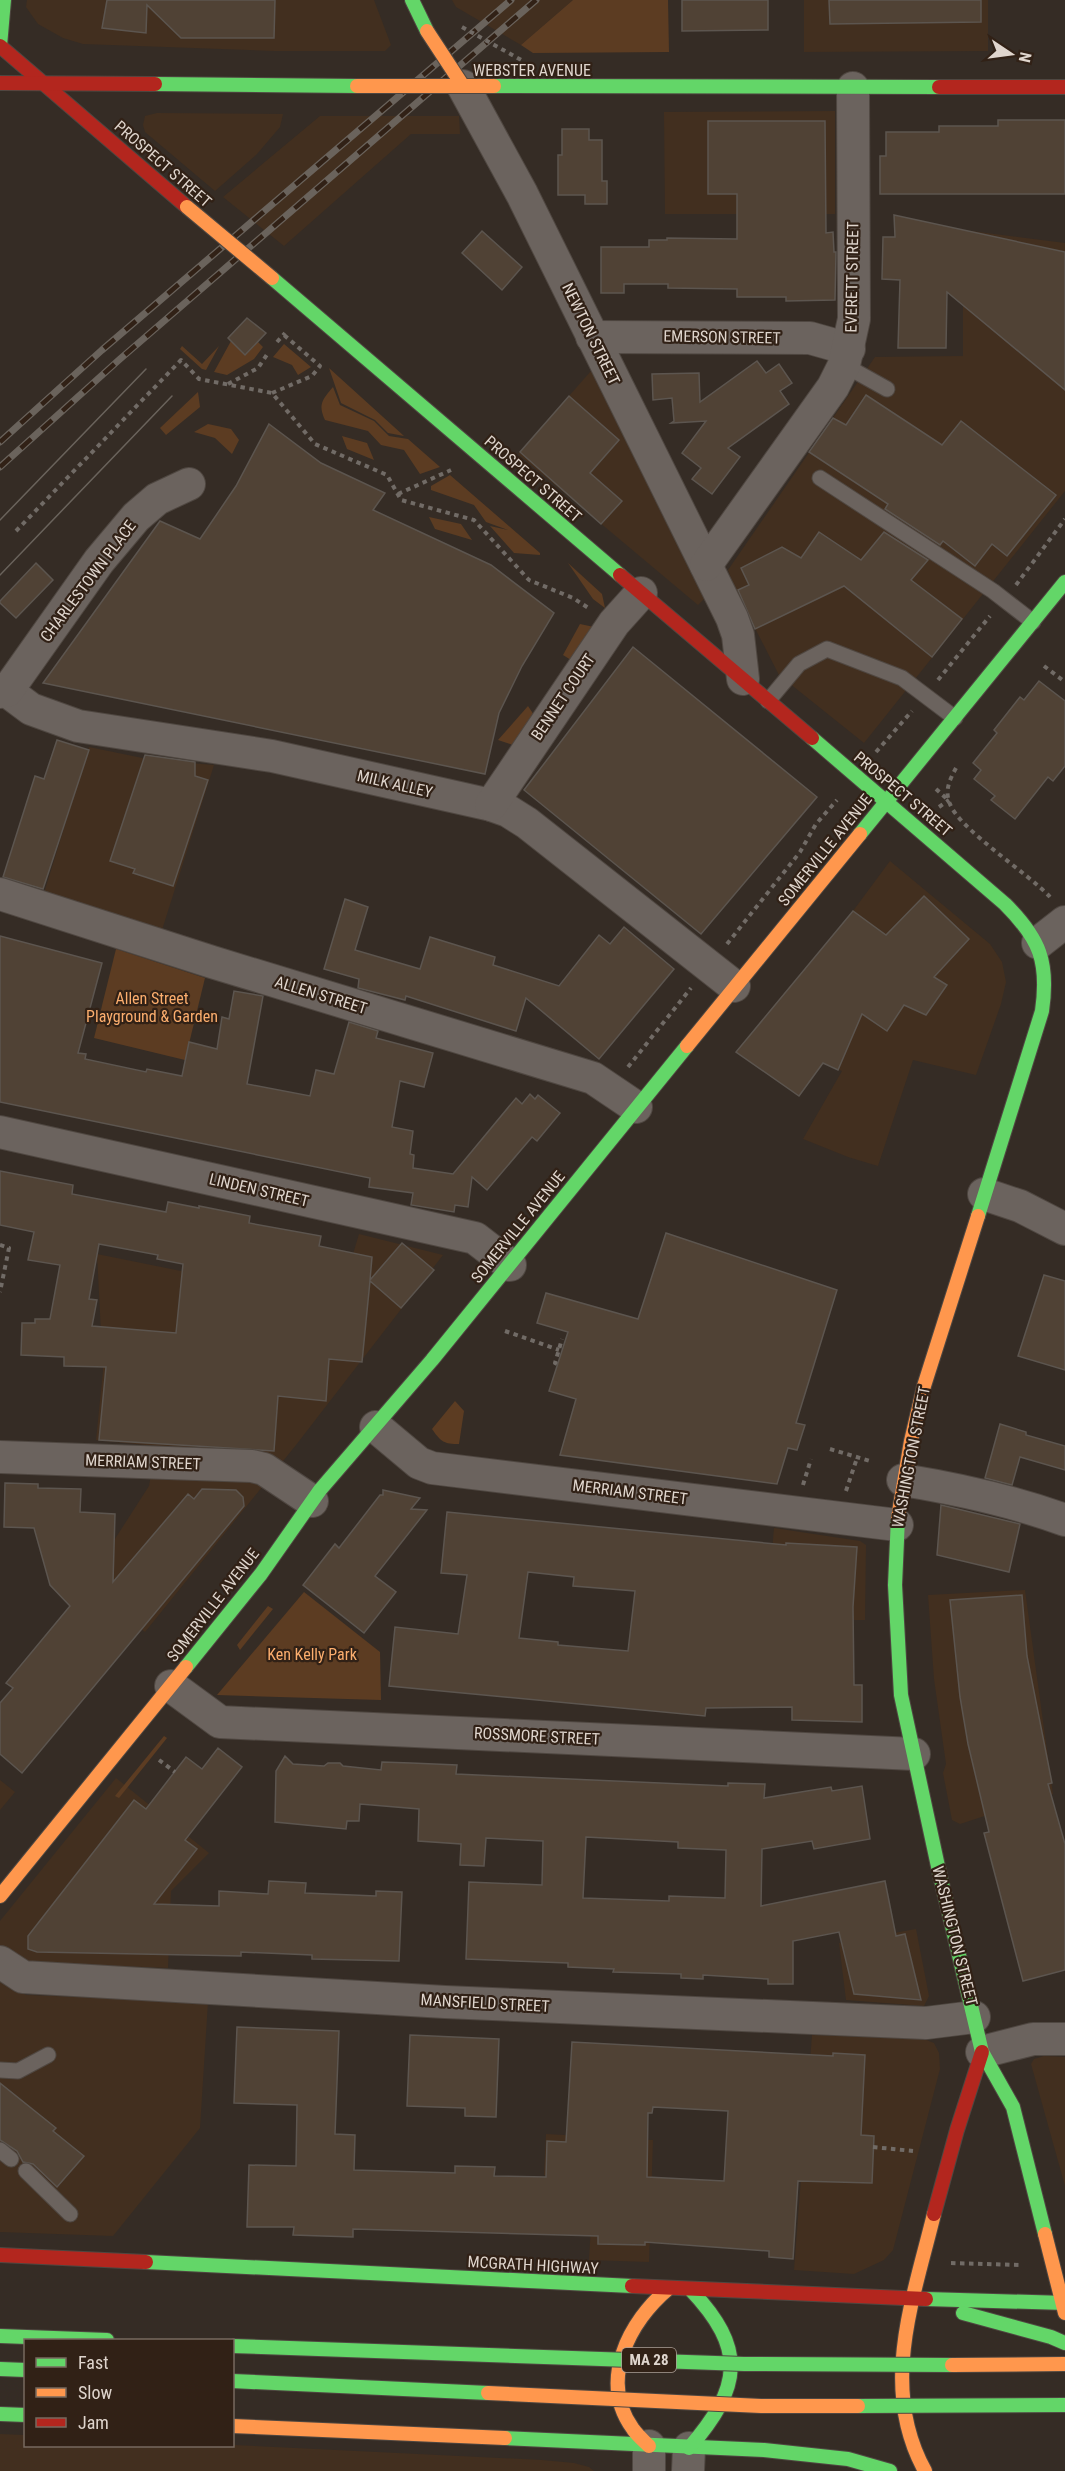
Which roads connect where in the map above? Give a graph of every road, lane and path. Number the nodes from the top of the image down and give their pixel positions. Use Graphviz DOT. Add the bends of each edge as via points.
graph roads {
  1 [pos="4,0"];
  2 [pos="412,0"];
  3 [pos="453,22"];
  4 [pos="0,46"];
  5 [pos="523,61"];
  6 [pos="0,83"];
  7 [pos="43,83"];
  8 [pos="1065,87"];
  9 [pos="854,88"];
  10 [pos="477,92"];
  11 [pos="290,328"];
  12 [pos="284,335"];
  13 [pos="592,337"];
  14 [pos="277,342"];
  15 [pos="268,353"];
  16 [pos="847,357"];
  17 [pos="227,384"];
  18 [pos="886,389"];
  19 [pos="272,393"];
  20 [pos="452,469"];
  21 [pos="820,478"];
  22 [pos="189,484"];
  23 [pos="398,494"];
  24 [pos="1065,519"];
  25 [pos="16,531"];
  26 [pos="706,565"];
  27 [pos="1065,582"];
  28 [pos="641,593"];
  29 [pos="1004,598"];
  30 [pos="595,611"];
  31 [pos="1033,621"];
  32 [pos="1044,666"];
  33 [pos="742,679"];
  34 [pos="1065,682"];
  35 [pos="4,691"];
  36 [pos="927,695"];
  37 [pos="768,702"];
  38 [pos="955,718"];
  39 [pos="877,751"];
  40 [pos="935,788"];
  41 [pos="837,800"];
  42 [pos="886,801"];
  43 [pos="491,805"];
  44 [pos="0,894"];
  45 [pos="1055,930"];
  46 [pos="725,945"];
  47 [pos="734,986"];
  48 [pos="691,988"];
  49 [pos="624,1071"];
  50 [pos="641,1110"];
  51 [pos="0,1132"];
  52 [pos="984,1194"];
  53 [pos="1065,1229"];
  54 [pos="0,1245"];
  55 [pos="510,1264"];
  56 [pos="0,1292"];
  57 [pos="505,1331"];
  58 [pos="562,1339"];
  59 [pos="559,1350"];
  60 [pos="557,1364"];
  61 [pos="376,1427"];
  62 [pos="830,1449"];
  63 [pos="0,1457"];
  64 [pos="857,1458"];
  65 [pos="811,1459"];
  66 [pos="870,1461"];
  67 [pos="903,1480"];
  68 [pos="814,1487"];
  69 [pos="835,1490"];
  70 [pos="312,1501"];
  71 [pos="1065,1520"];
  72 [pos="897,1525"];
  73 [pos="171,1686"];
  74 [pos="914,1754"];
  75 [pos="159,1760"];
  76 [pos="175,1772"];
  77 [pos="0,1896"];
  78 [pos="0,1962"];
  79 [pos="974,2018"];
  80 [pos="1065,2039"];
  81 [pos="982,2052"];
  82 [pos="48,2055"];
  83 [pos="0,2070"];
  84 [pos="873,2147"];
  85 [pos="913,2151"];
  86 [pos="26,2171"];
  87 [pos="70,2214"];
  88 [pos="0,2255"];
  89 [pos="946,2263"];
  90 [pos="1028,2265"];
  91 [pos="669,2288"];
  92 [pos="690,2289"];
  93 [pos="913,2299"];
  94 [pos="1064,2306"];
  95 [pos="0,2336"];
  96 [pos="81,2339"];
  97 [pos="1065,2343"];
  98 [pos="234,2346"];
  99 [pos="1065,2364"];
  100 [pos="0,2369"];
  101 [pos="24,2370"];
  102 [pos="234,2381"];
  103 [pos="1065,2405"];
  104 [pos="0,2414"];
  105 [pos="24,2415"];
  106 [pos="234,2426"];
  107 [pos="649,2458"];
  108 [pos="689,2459"];
  109 [pos="890,2471"];
  110 [pos="925,2471"];
  1 -- 4 [label="main road"];
  2 -- 10 [label="main road, NEWTON STREET, bridge" via="427,31"];
  3 -- 5 [label="path, bridge"];
  4 -- 7 [label="main road, PROSPECT STREET"];
  6 -- 7 [label="main road, WEBSTER AVENUE"];
  7 -- 10 [label="main road, WEBSTER AVENUE, bridge" via="357,86"];
  7 -- 28 [label="main road, PROSPECT STREET, bridge"];
  8 -- 9 [label="main road, WEBSTER AVENUE"];
  9 -- 10 [label="main road, WEBSTER AVENUE"];
  9 -- 16 [label="street, EVERETT STREET" via="854,319"];
  10 -- 13 [label="street, NEWTON STREET"];
  11 -- 12 [label="path"];
  12 -- 14 [label="path"];
  12 -- 19 [label="path" via="320,366 312,376"];
  13 -- 16 [label="street, EMERSON STREET" via="810,338"];
  13 -- 26 [label="street, NEWTON STREET"];
  15 -- 17 [label="path" via="258,368"];
  16 -- 18 [label="lane"];
  16 -- 26 [label="street, EVERETT STREET" via="833,387"];
  17 -- 19 [label="path"];
  17 -- 25 [label="path" via="200,379 181,360"];
  19 -- 23 [label="path" via="315,444 387,475"];
  20 -- 23 [label="path"];
  21 -- 29 [label="lane"];
  22 -- 35 [label="street, CHARLESTOWN PLACE" via="157,499 136,517"];
  23 -- 30 [label="path" via="401,500 474,520 529,580"];
  24 -- 29 [label="path"];
  26 -- 33 [label="street, NEWTON STREET" via="738,635"];
  27 -- 31 [label="main road, SOMERVILLE AVENUE"];
  28 -- 33 [label="main road, PROSPECT STREET"];
  28 -- 43 [label="street, BENNET COURT" via="614,623"];
  29 -- 31 [label="lane"];
  29 -- 36 [label="path"];
  31 -- 38 [label="main road, SOMERVILLE AVENUE"];
  32 -- 34 [label="path"];
  33 -- 37 [label="main road, PROSPECT STREET"];
  35 -- 43 [label="street, MILK ALLEY" via="32,709 78,726 272,756"];
  36 -- 37 [label="lane" via="902,678 824,650 796,667"];
  36 -- 38 [label="lane"];
  36 -- 39 [label="path"];
  37 -- 42 [label="main road, PROSPECT STREET"];
  38 -- 42 [label="main road, SOMERVILLE AVENUE"];
  40 -- 45 [label="path, PROSPECT STREET" via="949,800 960,819 1052,899 1062,917"];
  41 -- 46 [label="path, SOMERVILLE AVENUE" via="816,824 801,852"];
  42 -- 45 [label="main road, PROSPECT STREET" via="1021,920"];
  42 -- 47 [label="main road, SOMERVILLE AVENUE"];
  43 -- 47 [label="street, MILK ALLEY" via="518,816"];
  44 -- 50 [label="street, ALLEN STREET" via="593,1078"];
  45 -- 52 [label="main road, WASHINGTON STREET" via="1042,953 1046,974 1042,1010"];
  47 -- 50 [label="main road, SOMERVILLE AVENUE"];
  48 -- 49 [label="path"];
  50 -- 55 [label="main road, SOMERVILLE AVENUE"];
  51 -- 55 [label="street, LINDEN STREET" via="475,1238"];
  52 -- 53 [label="street" via="1020,1206"];
  52 -- 67 [label="main road, WASHINGTON STREET" via="927,1376"];
  54 -- 56 [label="path" via="9,1248"];
  55 -- 61 [label="main road, SOMERVILLE AVENUE"];
  57 -- 59 [label="path"];
  58 -- 59 [label="path"];
  59 -- 60 [label="path"];
  61 -- 70 [label="main road, SOMERVILLE AVENUE"];
  61 -- 72 [label="street, MERRIAM STREET" via="419,1463 432,1467"];
  62 -- 64 [label="path"];
  63 -- 70 [label="street, MERRIAM STREET" via="252,1466 264,1469"];
  64 -- 66 [label="path"];
  64 -- 69 [label="path" via="846,1491"];
  65 -- 68 [label="path" via="803,1485"];
  67 -- 71 [label="street" via="1031,1508"];
  67 -- 72 [label="main road, WASHINGTON STREET"];
  70 -- 73 [label="main road, SOMERVILLE AVENUE" via="285,1534 261,1574"];
  72 -- 74 [label="main road, WASHINGTON STREET" via="897,1645 901,1695"];
  73 -- 74 [label="street, ROSSMORE STREET" via="220,1722"];
  73 -- 77 [label="main road, SOMERVILLE AVENUE"];
  74 -- 79 [label="main road, WASHINGTON STREET"];
  75 -- 76 [label="path"];
  78 -- 79 [label="street, MANSFIELD STREET" via="23,1977 445,2002 926,2023"];
  79 -- 81 [label="main road, WASHINGTON STREET"];
  80 -- 81 [label="street" via="1033,2039"];
  81 -- 93 [label="main road" via="965,2101"];
  81 -- 94 [label="main road, WASHINGTON STREET" via="1012,2107"];
  82 -- 83 [label="lane" via="18,2071"];
  84 -- 85 [label="path"];
  86 -- 87 [label="lane"];
  88 -- 91 [label="main road, MCGRATH HIGHWAY"];
  89 -- 90 [label="path"];
  91 -- 92 [label="main road, MCGRATH HIGHWAY"];
  91 -- 107 [label="main road" via="642,2311 629,2334 621,2361 623,2409"];
  92 -- 93 [label="main road, MCGRATH HIGHWAY"];
  92 -- 108 [label="main road" via="710,2308 723,2329 731,2369 720,2410"];
  93 -- 94 [label="main road, MCGRATH HIGHWAY"];
  93 -- 97 [label="main road"];
  93 -- 110 [label="main road" via="904,2349 902,2398 907,2429"];
  95 -- 96 [label="main road"];
  98 -- 99 [label="main road, MA 28, bridge" via="755,2364"];
  100 -- 101 [label="main road"];
  102 -- 103 [label="main road, bridge" via="761,2406"];
  104 -- 105 [label="main road"];
  106 -- 107 [label="main road"];
  107 -- 108 [label="main road"];
  108 -- 109 [label="main road" via="808,2453 854,2460"];
}
